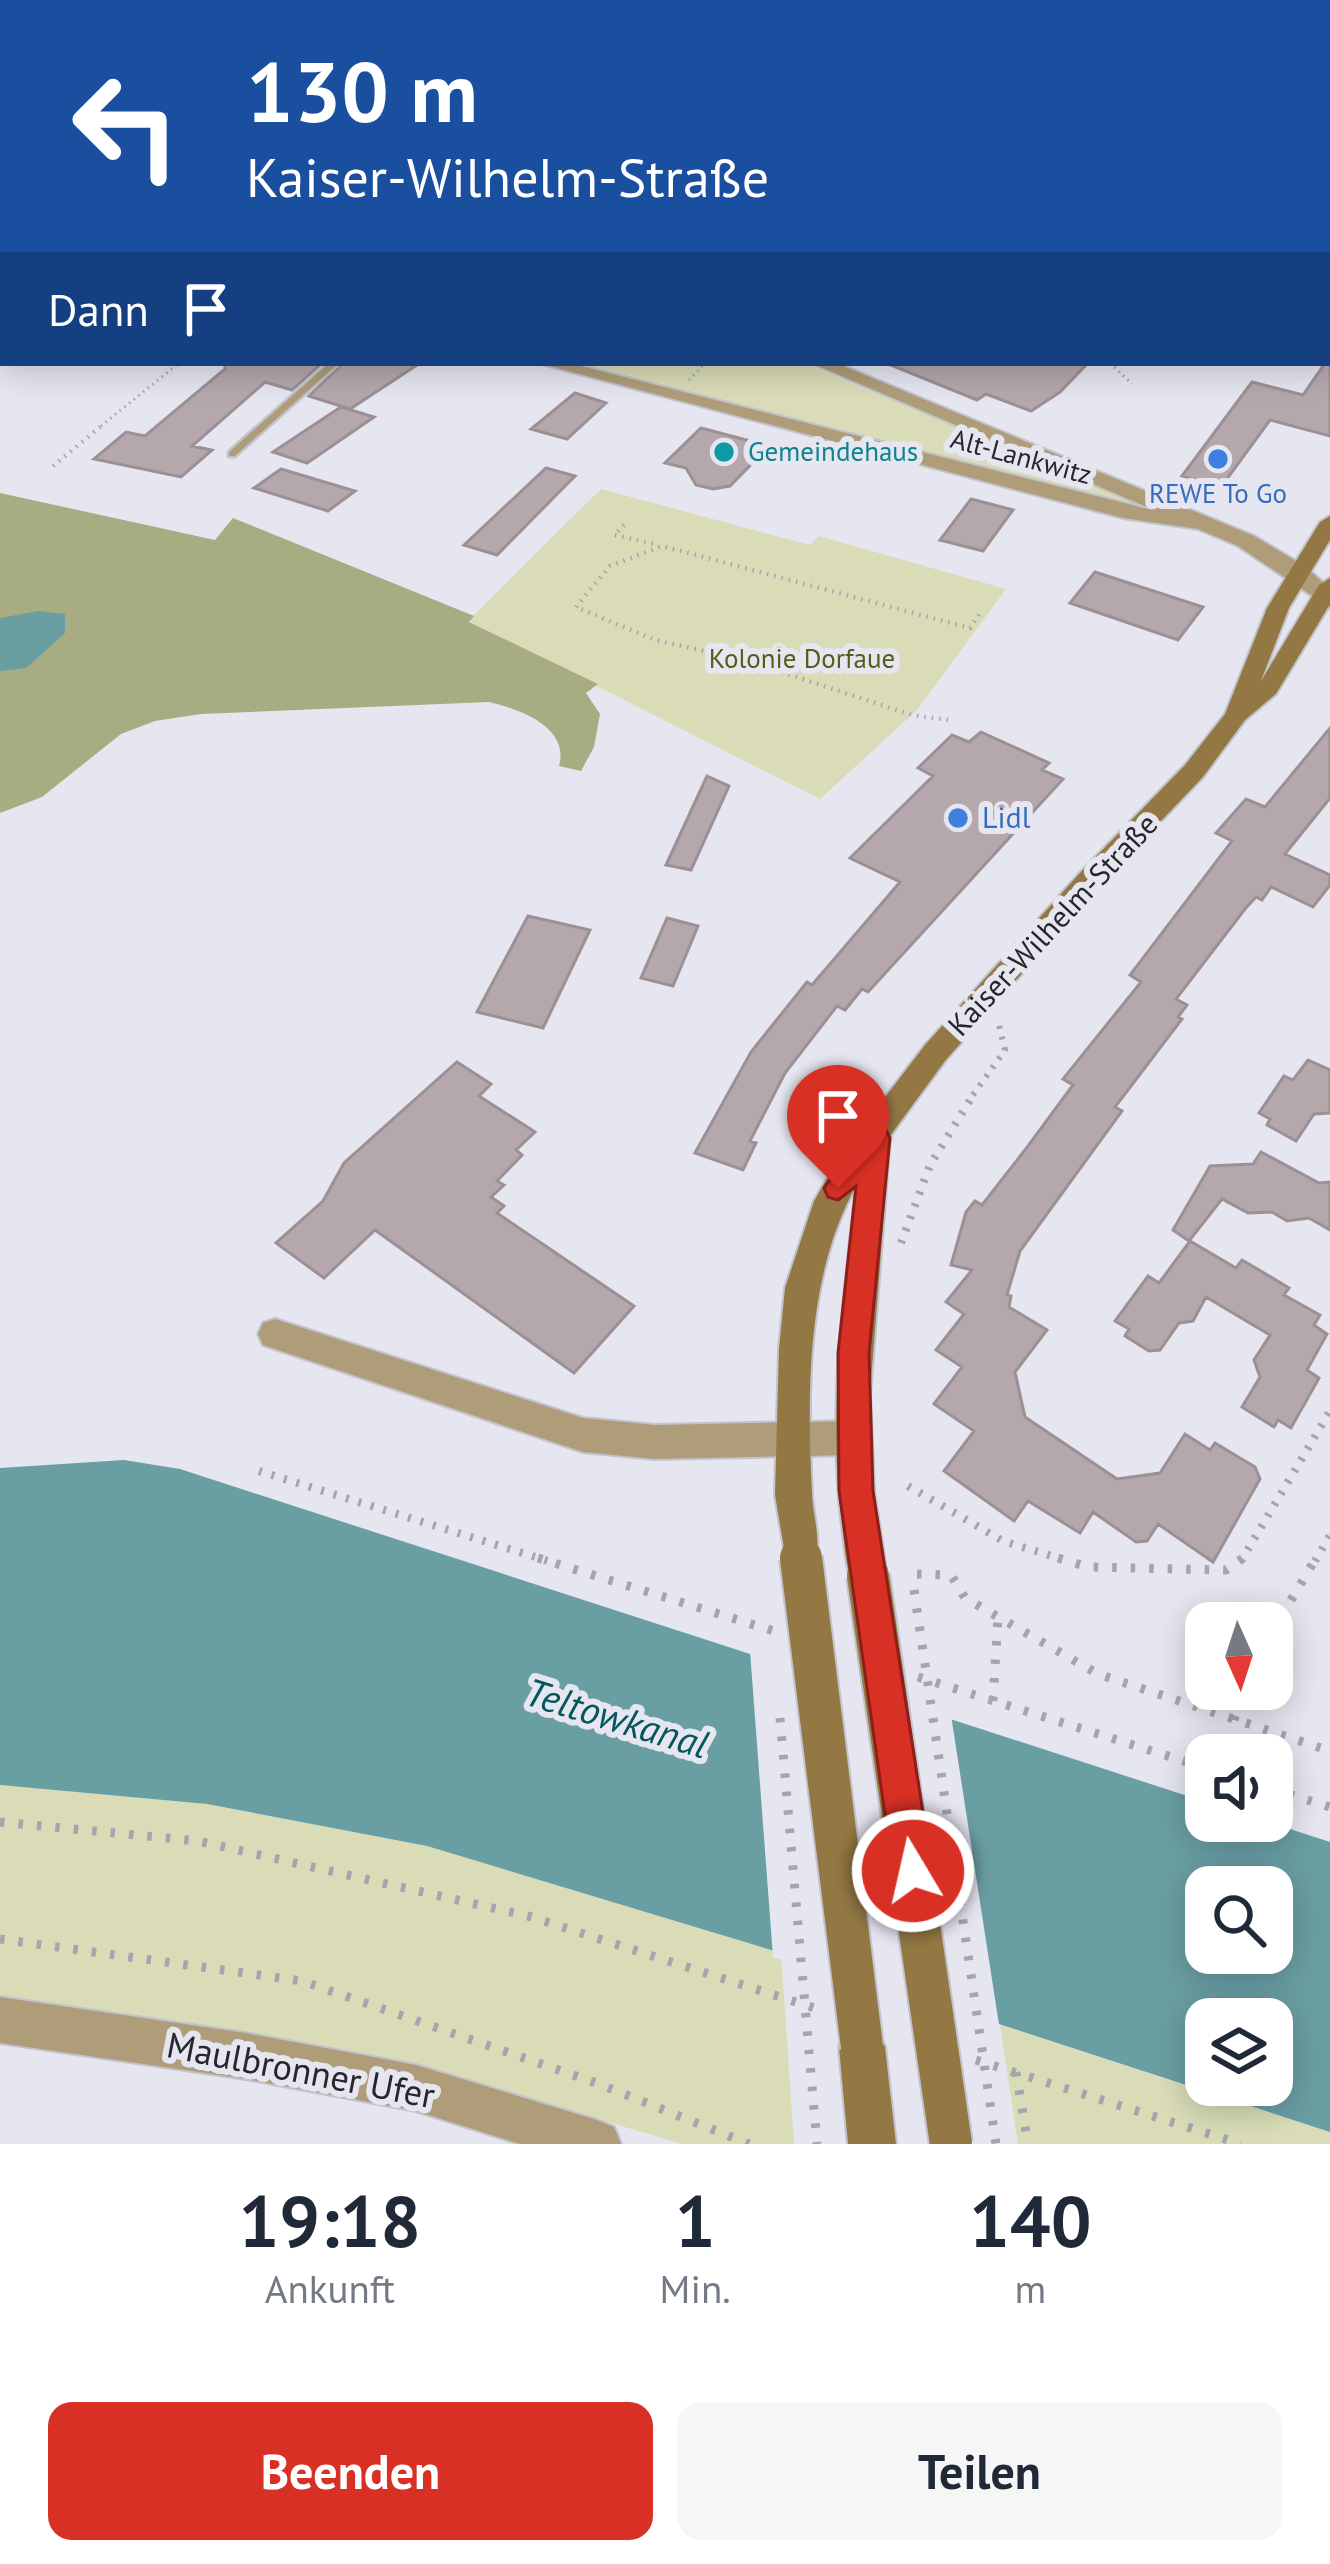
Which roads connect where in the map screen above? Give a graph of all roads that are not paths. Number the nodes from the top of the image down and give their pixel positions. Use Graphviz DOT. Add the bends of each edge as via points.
graph roads {
  1 [pos="331,366"];
  2 [pos="559,366"];
  3 [pos="858,369"];
  4 [pos="232,454"];
  5 [pos="1330,522"];
  6 [pos="1204,523"];
  7 [pos="1298,572"];
  8 [pos="1328,594"];
  9 [pos="1236,715"];
  10 [pos="876,1138"];
  11 [pos="275,1334"];
  12 [pos="854,1438"];
  13 [pos="793,1440"];
  14 [pos="0,2020"];
  15 [pos="597,2144"];
  16 [pos="872,2144"];
  17 [pos="951,2144"];
  1 -- 4 [label="lane"];
  2 -- 6 [label="street, Alt-Lankwitz" via="1130,514"];
  3 -- 6 [label="street, Alt-Lankwitz"];
  5 -- 7 [label="main road, Kaiser-Wilhelm-Straße"];
  6 -- 7 [label="street, Alt-Lankwitz"];
  7 -- 8 [label="street, Kaiser-Wilhelm-Straße"];
  7 -- 9 [label="main road, Kaiser-Wilhelm-Straße"];
  8 -- 9 [label="main road, Kaiser-Wilhelm-Straße" via="1268,689"];
  9 -- 10 [label="main road, Kaiser-Wilhelm-Straße" via="1195,771 914,1078"];
  10 -- 12 [label="main road, Kaiser-Wilhelm-Straße" via="854,1353"];
  10 -- 13 [label="main road, Kaiser-Wilhelm-Straße" via="825,1211 802,1288"];
  11 -- 13 [label="street" via="583,1435"];
  12 -- 13 [label="street"];
  12 -- 17 [label="main road, Kaiser-Wilhelm-Straße, bridge" via="886,1574"];
  13 -- 16 [label="main road, Kaiser-Wilhelm-Straße, bridge"];
  14 -- 15 [label="street, Maulbronner Ufer" via="416,2087"];
}
